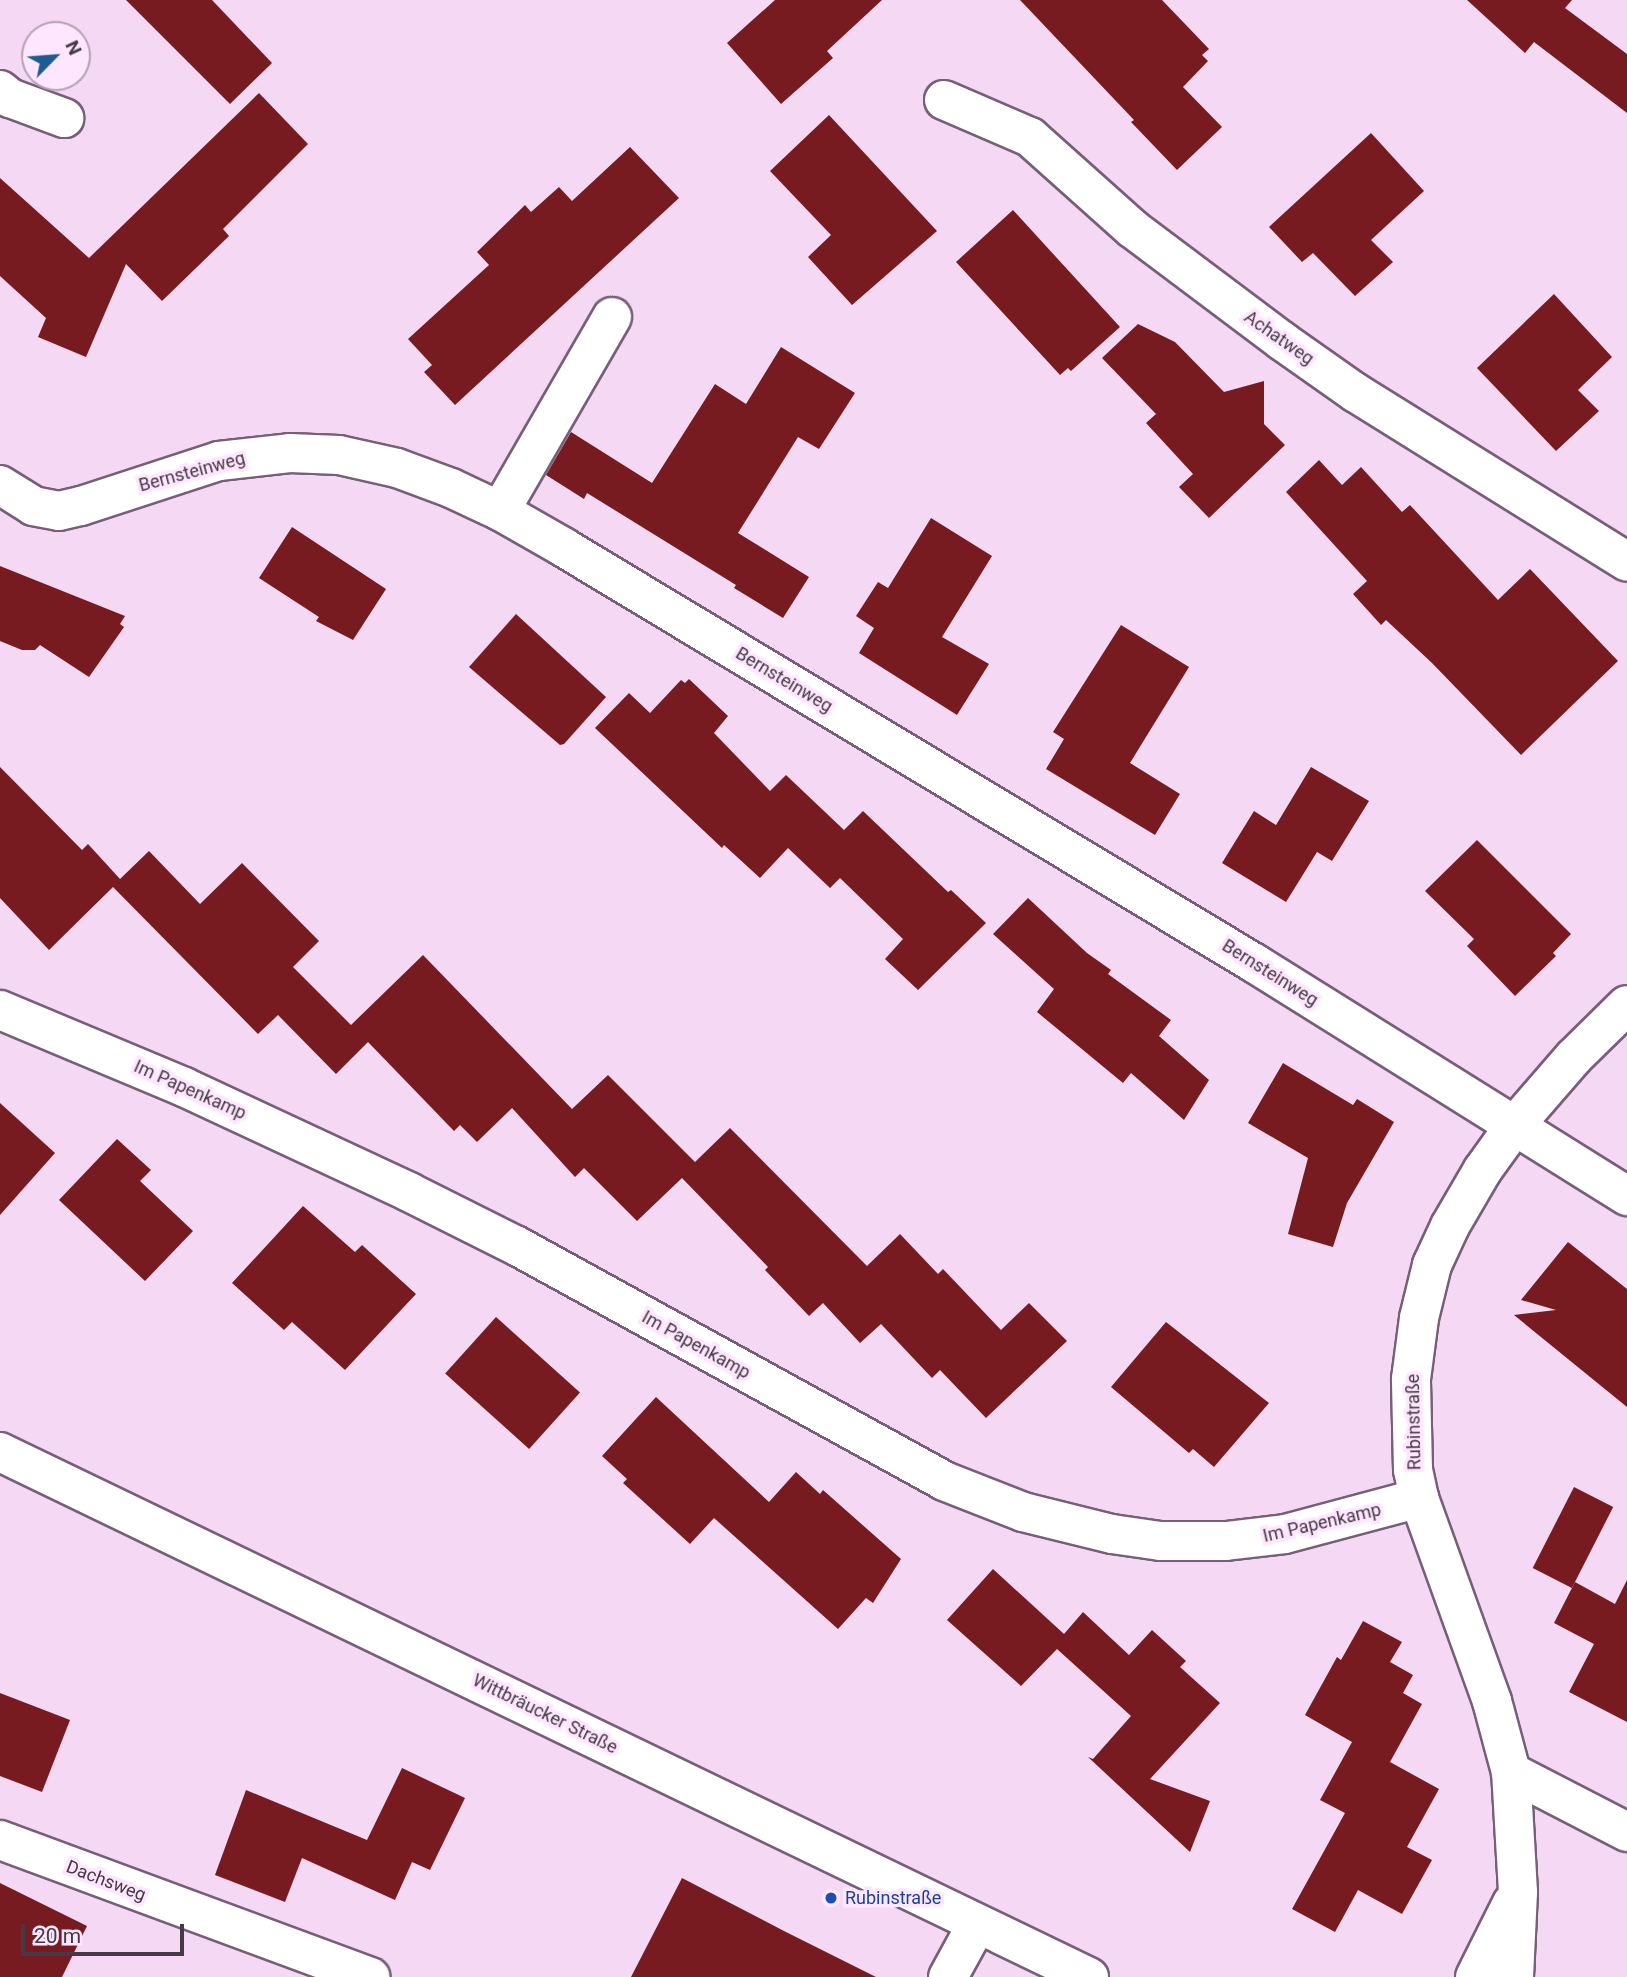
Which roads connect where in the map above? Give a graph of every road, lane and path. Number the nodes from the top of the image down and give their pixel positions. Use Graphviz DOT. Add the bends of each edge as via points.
graph roads {
  1 [pos="0,90"];
  2 [pos="944,100"];
  3 [pos="64,118"];
  4 [pos="612,317"];
  5 [pos="0,485"];
  6 [pos="500,511"];
  7 [pos="1627,562"];
  8 [pos="1627,1005"];
  9 [pos="0,1010"];
  10 [pos="1515,1125"];
  11 [pos="1627,1196"];
  12 [pos="0,1452"];
  13 [pos="1419,1498"];
  14 [pos="1510,1772"];
  15 [pos="1627,1832"];
  16 [pos="0,1840"];
  17 [pos="1518,1892"];
  18 [pos="977,1924"];
  19 [pos="371,1977"];
  20 [pos="948,1977"];
  21 [pos="1089,1977"];
  22 [pos="1475,1977"];
  23 [pos="1514,1977"];
  1 -- 3 [label="street"];
  2 -- 7 [label="street, Achatweg" via="1030,138 1133,229 1250,318 1356,393"];
  4 -- 6 [label="street"];
  5 -- 6 [label="street, Bernsteinweg" via="33,506 59,511 219,461 290,453 339,455 397,468"];
  6 -- 10 [label="street, Bernsteinweg" via="1254,963"];
  8 -- 10 [label="street, Rubinstraße"];
  9 -- 13 [label="street, Im Papenkamp" via="161,1077 409,1192 517,1246 944,1481 1023,1512 1160,1541 1226,1541 1285,1534"];
  10 -- 11 [label="street, Bernsteinweg"];
  10 -- 13 [label="street, Rubinstraße" via="1475,1182 1432,1265 1411,1378 1410,1432"];
  12 -- 18 [label="street, Wittbräucker Straße"];
  13 -- 14 [label="street, Rubinstraße" via="1492,1701"];
  14 -- 15 [label="street"];
  14 -- 17 [label="street, Rubinstraße"];
  16 -- 19 [label="street, Dachsweg"];
  17 -- 22 [label="street"];
  17 -- 23 [label="street, Rubinstraße"];
  18 -- 20 [label="street"];
  18 -- 21 [label="street, Wittbräucker Straße"];
}
